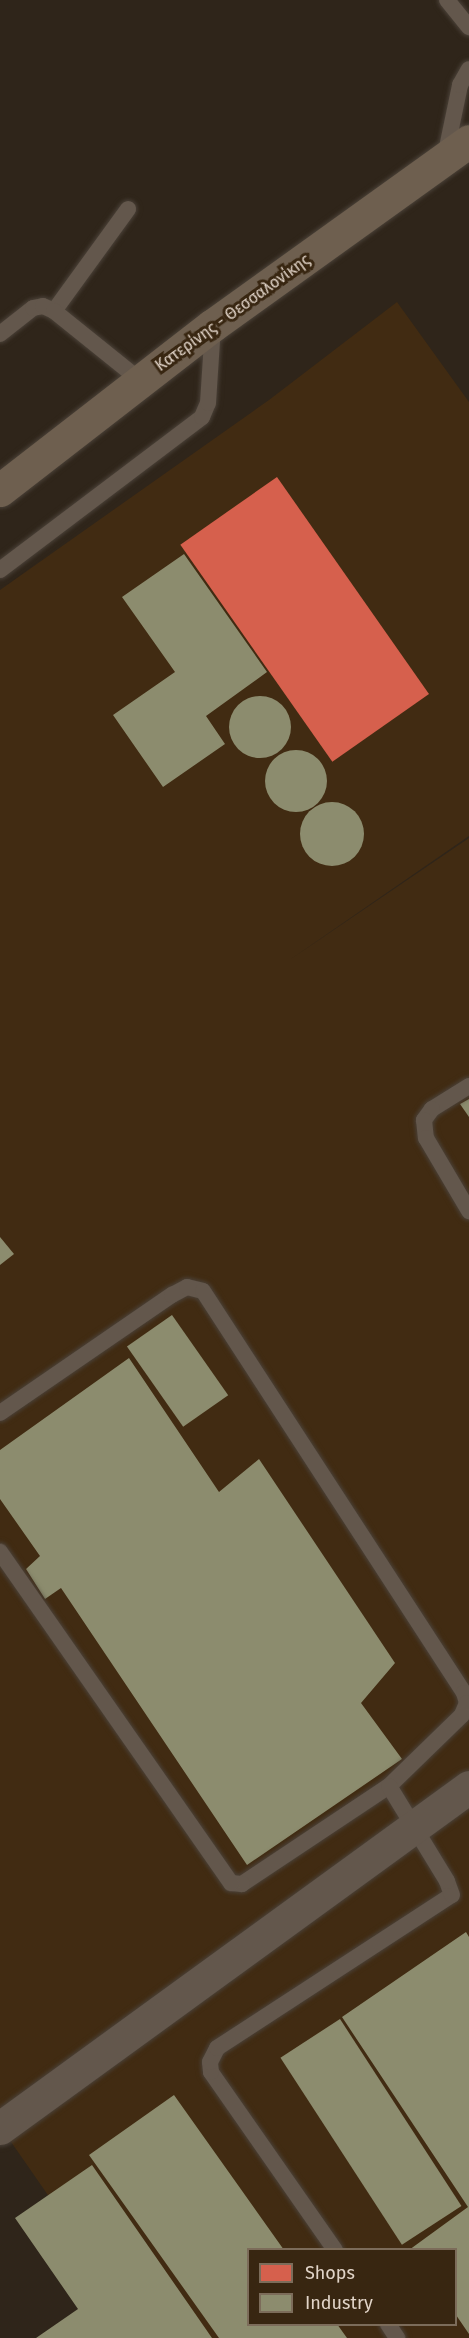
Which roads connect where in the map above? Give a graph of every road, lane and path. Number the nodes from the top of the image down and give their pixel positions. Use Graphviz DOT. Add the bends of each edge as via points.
graph roads {
  1 [pos="447,0"];
  2 [pos="469,27"];
  3 [pos="469,69"];
  4 [pos="461,153"];
  5 [pos="128,209"];
  6 [pos="54,311"];
  7 [pos="213,326"];
  8 [pos="0,334"];
  9 [pos="141,381"];
  10 [pos="0,490"];
  11 [pos="0,570"];
  12 [pos="469,1086"];
  13 [pos="469,1211"];
  14 [pos="0,1413"];
  15 [pos="0,1552"];
  16 [pos="389,1786"];
  17 [pos="469,1787"];
  18 [pos="414,1827"];
  19 [pos="0,2128"];
  20 [pos="334,2248"];
  1 -- 2 [label="lane"];
  3 -- 4 [label="lane" via="460,85"];
  4 -- 7 [label="main road, Κατερίνης - Θεσσαλονίκης"];
  5 -- 6 [label="lane"];
  6 -- 8 [label="lane" via="43,306 33,308"];
  6 -- 9 [label="lane"];
  7 -- 9 [label="main road, Κατερίνης - Θεσσαλονίκης"];
  7 -- 11 [label="lane" via="208,403 202,417"];
  9 -- 10 [label="main road, Κατερίνης - Θεσσαλονίκης"];
  12 -- 13 [label="lane" via="432,1109 424,1120 426,1138"];
  14 -- 16 [label="lane" via="172,1294 187,1287 202,1291 464,1693 467,1703 462,1715"];
  15 -- 16 [label="lane" via="231,1883 242,1884"];
  16 -- 18 [label="lane"];
  17 -- 18 [label="street"];
  18 -- 19 [label="street"];
  18 -- 20 [label="lane" via="452,1895 217,2048 210,2062 211,2072"];
}
